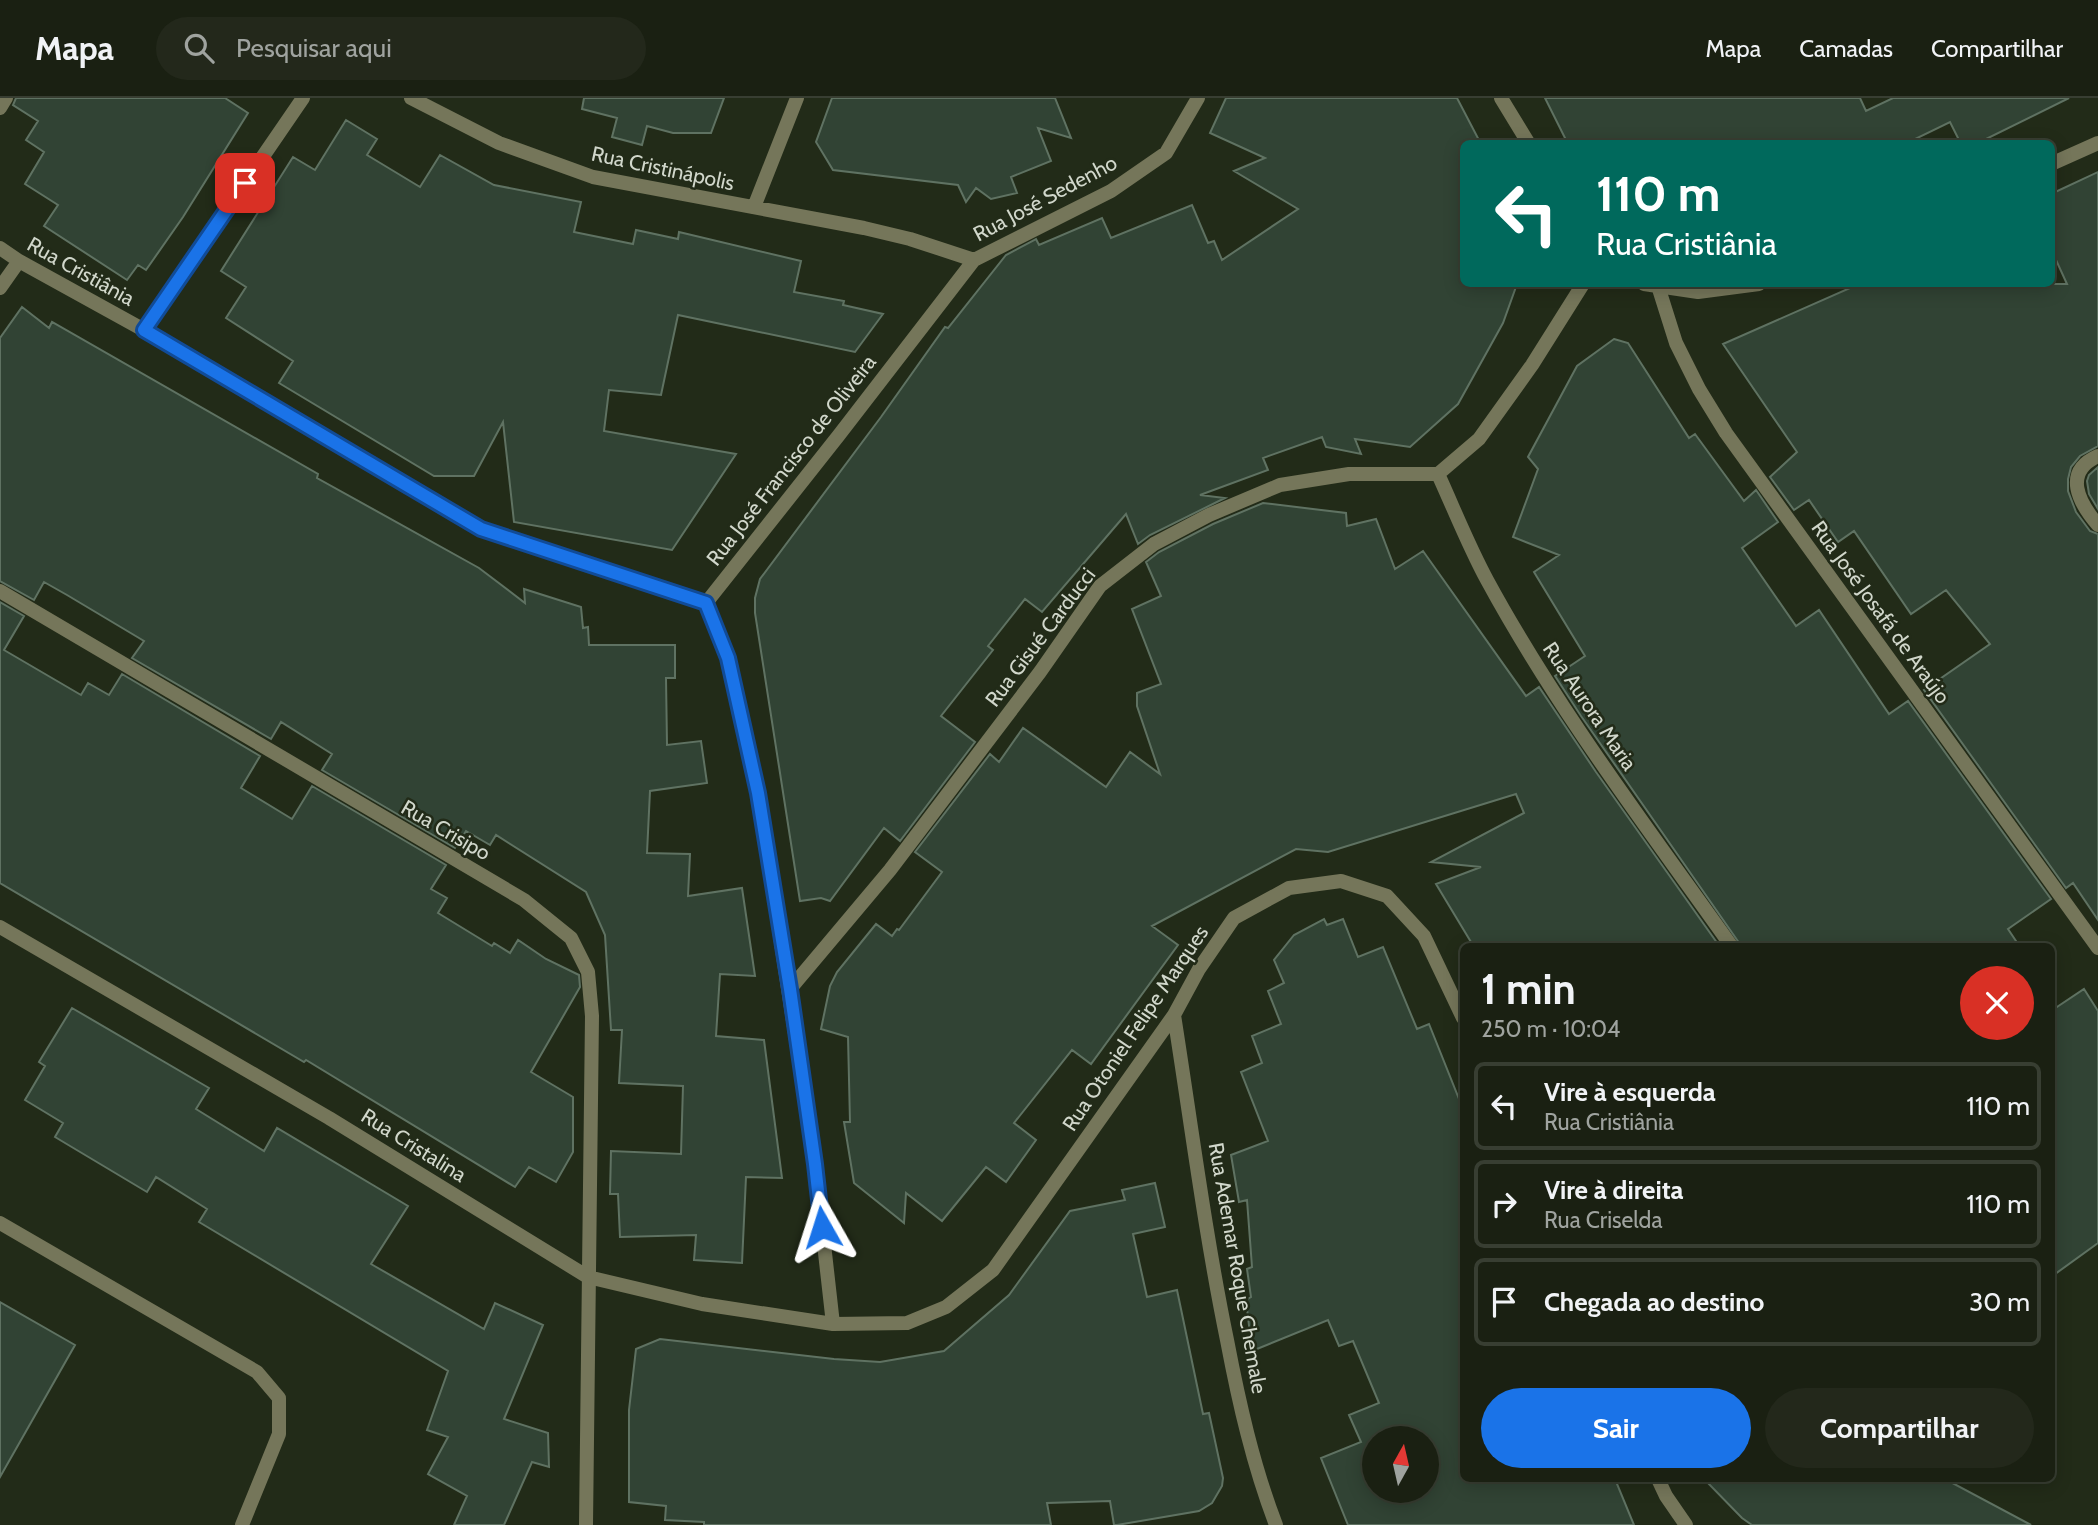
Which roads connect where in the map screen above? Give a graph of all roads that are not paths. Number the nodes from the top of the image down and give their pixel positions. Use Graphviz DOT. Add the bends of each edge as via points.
graph roads {
  1 [pos="6,98"];
  2 [pos="303,98"];
  3 [pos="411,98"];
  4 [pos="797,98"];
  5 [pos="1198,98"];
  6 [pos="1501,98"];
  7 [pos="0,107"];
  8 [pos="1527,140"];
  9 [pos="2098,143"];
  10 [pos="2055,162"];
  11 [pos="754,207"];
  12 [pos="0,248"];
  13 [pos="974,260"];
  14 [pos="19,261"];
  15 [pos="1581,287"];
  16 [pos="1652,287"];
  17 [pos="1664,287"];
  18 [pos="1736,287"];
  19 [pos="0,288"];
  20 [pos="144,330"];
  21 [pos="2098,456"];
  22 [pos="1438,474"];
  23 [pos="2098,525"];
  24 [pos="0,591"];
  25 [pos="706,603"];
  26 [pos="0,927"];
  27 [pos="1728,943"];
  28 [pos="2098,948"];
  29 [pos="790,989"];
  30 [pos="1460,1012"];
  31 [pos="1174,1014"];
  32 [pos="0,1223"];
  33 [pos="588,1277"];
  34 [pos="833,1324"];
  35 [pos="1660,1482"];
  36 [pos="242,1525"];
  37 [pos="586,1525"];
  38 [pos="1276,1525"];
  39 [pos="1686,1525"];
  1 -- 7 [label="street"];
  2 -- 20 [label="street"];
  3 -- 11 [label="street, Rua Cristinápolis" via="499,143 593,177"];
  4 -- 11 [label="street"];
  5 -- 13 [label="street, Rua José Sedenho" via="1166,153 1111,191"];
  6 -- 8 [label="street"];
  9 -- 10 [label="street"];
  11 -- 13 [label="street, Rua José Sedenho" via="910,239"];
  12 -- 14 [label="street, Rua Cristiânia"];
  13 -- 25 [label="street, Rua José Francisco de Oliveira"];
  14 -- 19 [label="street"];
  14 -- 20 [label="street, Rua Cristiânia"];
  15 -- 22 [label="street" via="1479,439"];
  16 -- 28 [label="street, Rua José Josafá de Araújo" via="1699,389 1726,433"];
  17 -- 18 [label="street" via="1698,292"];
  20 -- 25 [label="street, Rua Cristiânia" via="481,529"];
  21 -- 23 [label="street" via="2076,477 2085,510"];
  22 -- 27 [label="street, Rua Aurora Maria" via="1485,578 1521,640"];
  22 -- 29 [label="street, Rua Gisué Carducci" via="1349,474 1280,485 1154,544 1100,586 890,870"];
  24 -- 33 [label="street, Rua Crisipo" via="524,900 571,939 588,972 592,1016"];
  25 -- 29 [label="street" via="728,658 758,793"];
  26 -- 33 [label="street, Rua Cristalina" via="329,1118"];
  29 -- 34 [label="street"];
  30 -- 31 [label="street, Rua Otoniel Felipe Marques" via="1424,936 1387,896 1341,881 1289,888 1234,918"];
  31 -- 34 [label="street, Rua Otoniel Felipe Marques" via="993,1270 946,1307 906,1323"];
  31 -- 38 [label="street, Rua Ademar Roque Chemale" via="1216,1290 1260,1484"];
  32 -- 36 [label="street" via="257,1372 279,1398 279,1434"];
  33 -- 34 [label="street, Rua Cristalina" via="702,1304"];
  33 -- 37 [label="street, Rua Crisipo"];
  35 -- 39 [label="street"];
}
